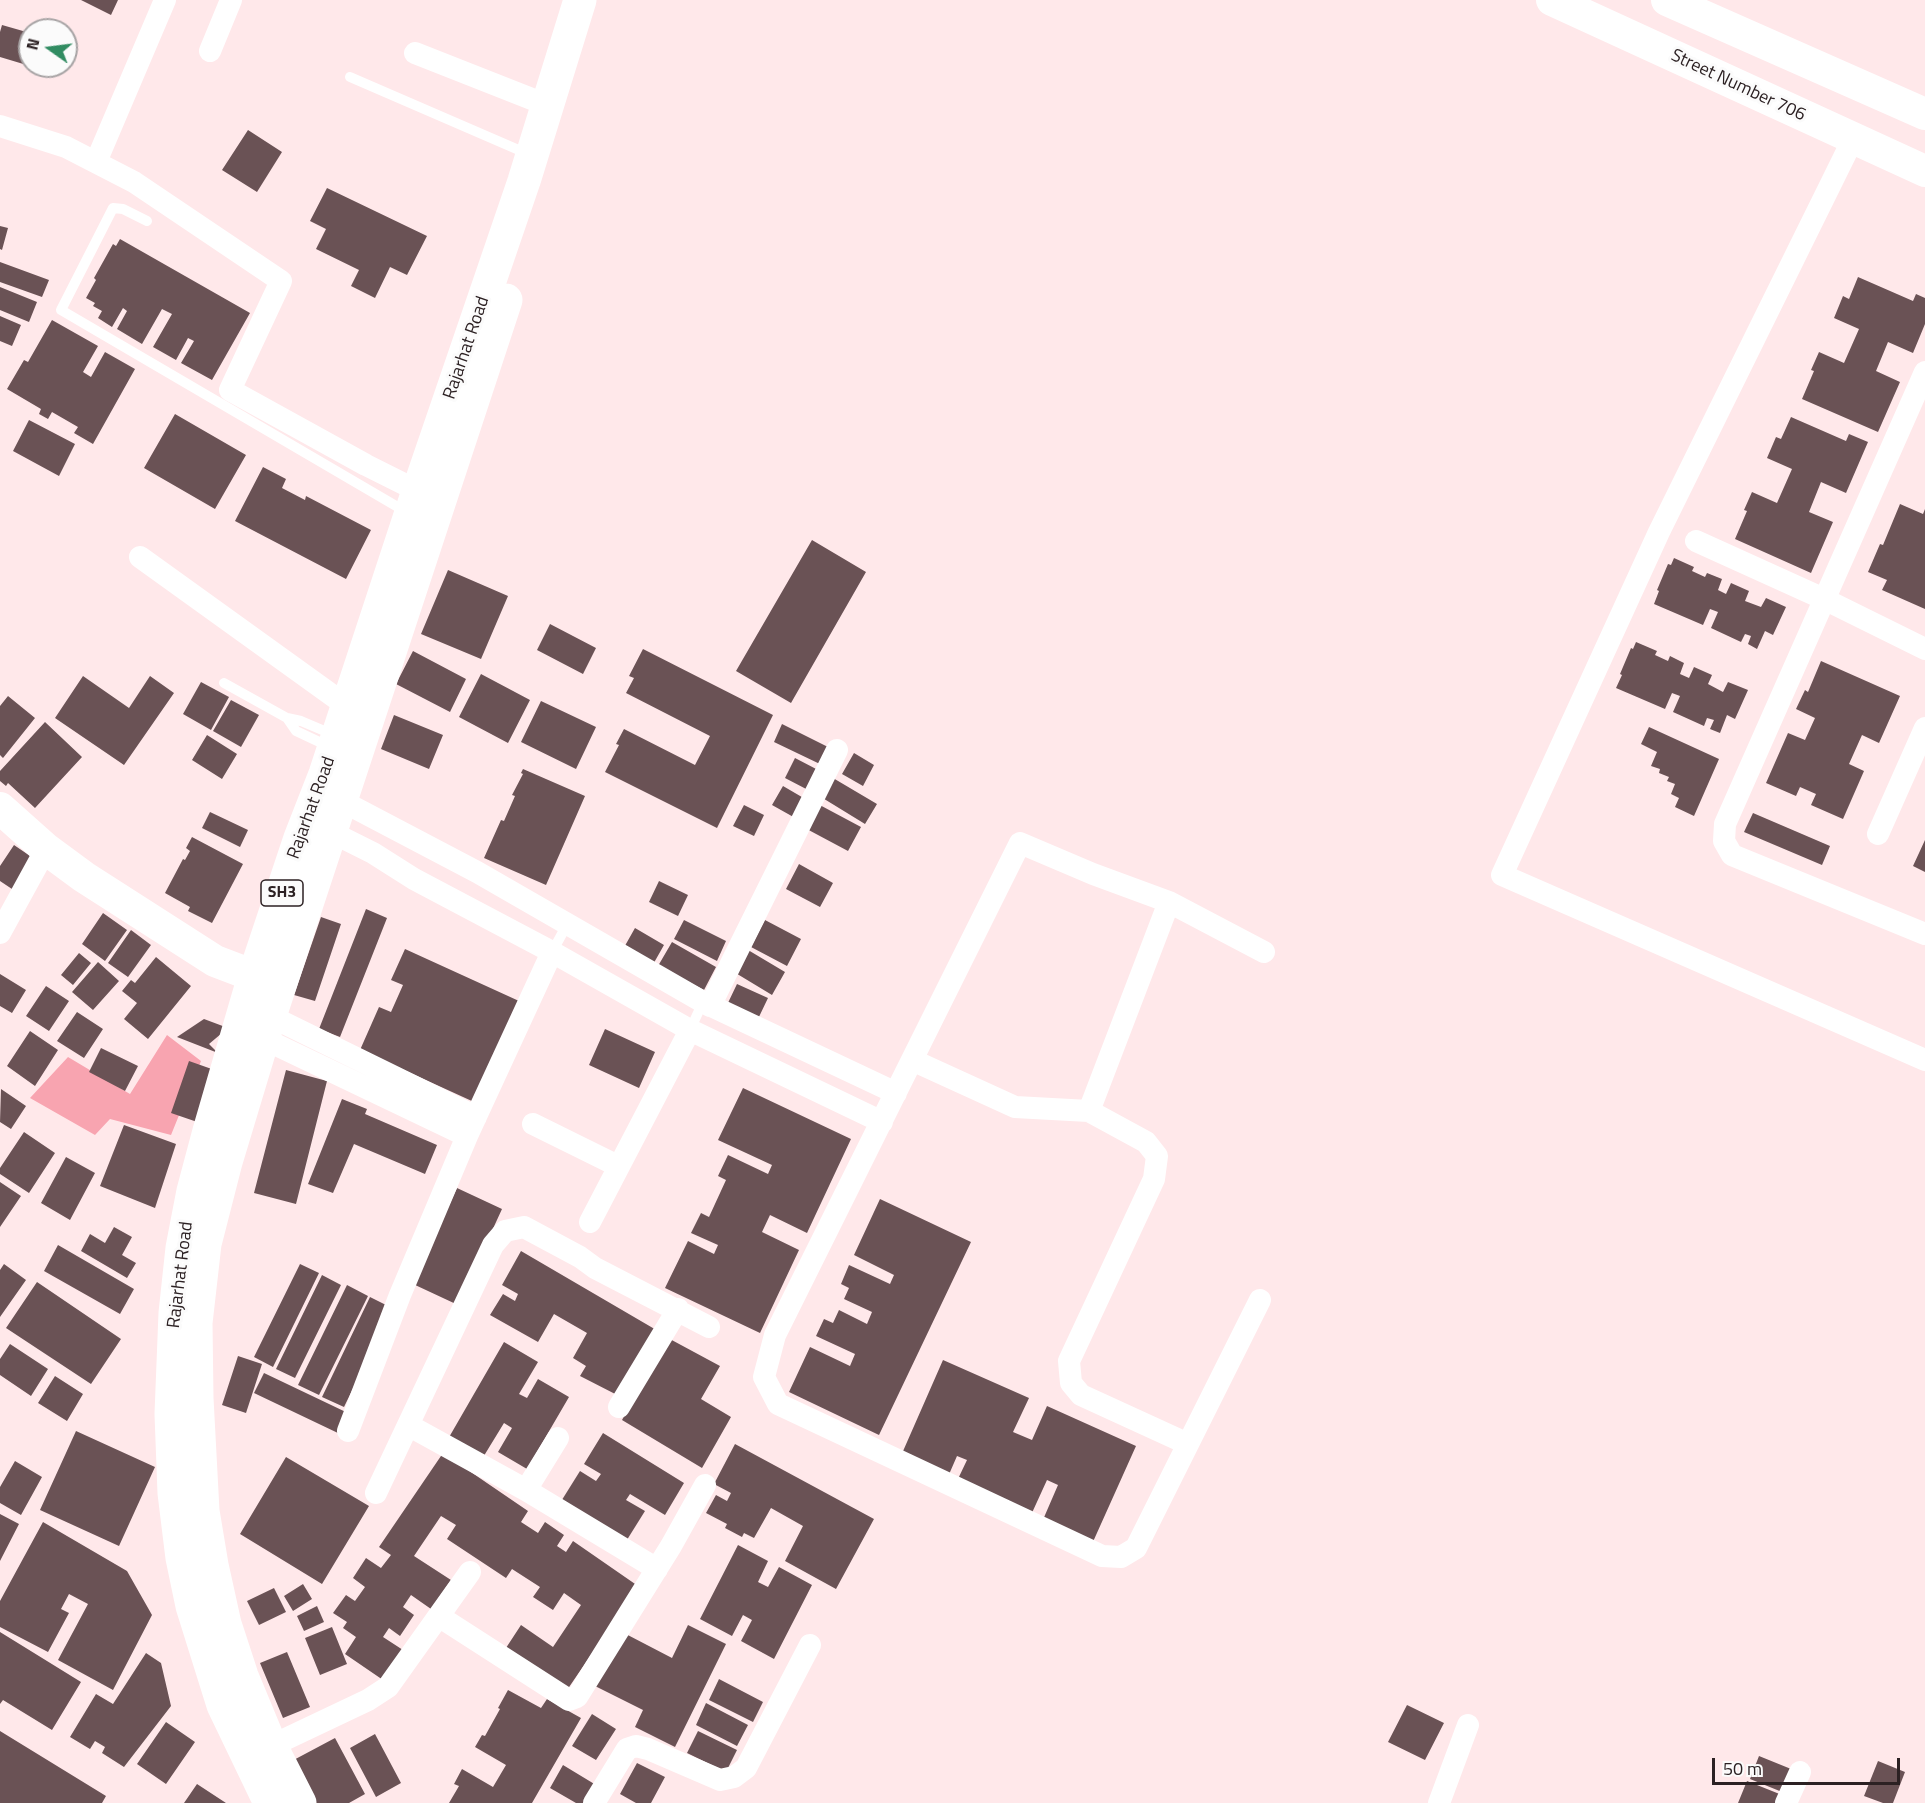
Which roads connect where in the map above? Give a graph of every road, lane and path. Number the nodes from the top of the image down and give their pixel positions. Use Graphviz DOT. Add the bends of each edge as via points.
graph roads {
  1 [pos="165,0"];
  2 [pos="231,0"];
  3 [pos="580,0"];
  4 [pos="599,0"];
  5 [pos="1552,0"];
  6 [pos="1667,0"];
  7 [pos="210,51"];
  8 [pos="415,53"];
  9 [pos="350,77"];
  10 [pos="547,105"];
  11 [pos="1925,114"];
  12 [pos="0,126"];
  13 [pos="1853,139"];
  14 [pos="531,156"];
  15 [pos="96,162"];
  16 [pos="1925,171"];
  17 [pos="147,221"];
  18 [pos="1925,372"];
  19 [pos="414,503"];
  20 [pos="1696,541"];
  21 [pos="140,557"];
  22 [pos="1824,599"];
  23 [pos="1925,649"];
  24 [pos="224,683"];
  25 [pos="346,706"];
  26 [pos="1925,728"];
  27 [pos="335,742"];
  28 [pos="837,750"];
  29 [pos="340,800"];
  30 [pos="0,808"];
  31 [pos="330,832"];
  32 [pos="1878,834"];
  33 [pos="430,846"];
  34 [pos="46,849"];
  35 [pos="414,879"];
  36 [pos="1168,902"];
  37 [pos="568,922"];
  38 [pos="0,933"];
  39 [pos="1925,934"];
  40 [pos="552,952"];
  41 [pos="1264,952"];
  42 [pos="267,1004"];
  43 [pos="707,1004"];
  44 [pos="690,1030"];
  45 [pos="912,1060"];
  46 [pos="1925,1060"];
  47 [pos="896,1094"];
  48 [pos="1089,1111"];
  49 [pos="882,1122"];
  50 [pos="533,1124"];
  51 [pos="471,1126"];
  52 [pos="618,1166"];
  53 [pos="590,1222"];
  54 [pos="1260,1300"];
  55 [pos="678,1309"];
  56 [pos="709,1327"];
  57 [pos="619,1407"];
  58 [pos="408,1425"];
  59 [pos="348,1431"];
  60 [pos="558,1438"];
  61 [pos="1188,1444"];
  62 [pos="705,1485"];
  63 [pos="526,1490"];
  64 [pos="376,1493"];
  65 [pos="657,1569"];
  66 [pos="470,1572"];
  67 [pos="440,1617"];
  68 [pos="810,1645"];
  69 [pos="1468,1725"];
  70 [pos="271,1746"];
  71 [pos="1800,1772"];
  72 [pos="270,1803"];
  73 [pos="300,1803"];
  74 [pos="594,1803"];
  75 [pos="1439,1803"];
  76 [pos="1786,1803"];
  1 -- 15 [label="street"];
  2 -- 7 [label="street"];
  3 -- 10 [label="main road, Rajarhat Road / SH3"];
  4 -- 29 [label="main road, Rajarhat Road / SH3" via="488,357"];
  5 -- 13 [label="street, Street Number 706"];
  6 -- 11 [label="street"];
  8 -- 10 [label="street"];
  9 -- 14 [label="lane"];
  10 -- 14 [label="main road, Rajarhat Road / SH3"];
  12 -- 15 [label="street" via="66,147"];
  13 -- 16 [label="street, Street Number 706"];
  13 -- 46 [label="street" via="1659,532 1502,875"];
  14 -- 19 [label="main road, Rajarhat Road / SH3"];
  15 -- 19 [label="street" via="135,182 281,281 230,390 366,465"];
  17 -- 19 [label="lane" via="113,208 61,310"];
  18 -- 22 [label="street"];
  19 -- 25 [label="main road, Rajarhat Road / SH3"];
  20 -- 22 [label="street"];
  21 -- 25 [label="street"];
  22 -- 23 [label="street"];
  22 -- 39 [label="street" via="1725,824 1724,842 1732,855"];
  24 -- 27 [label="lane" via="286,718 296,731"];
  25 -- 27 [label="main road, Rajarhat Road / SH3"];
  26 -- 32 [label="street"];
  27 -- 42 [label="main road, Rajarhat Road / SH3"];
  28 -- 43 [label="street"];
  29 -- 31 [label="main road, Rajarhat Road / SH3"];
  29 -- 33 [label="street"];
  30 -- 34 [label="street"];
  31 -- 35 [label="street"];
  31 -- 42 [label="main road, Rajarhat Road / SH3"];
  33 -- 35 [label="street"];
  33 -- 37 [label="street"];
  34 -- 38 [label="street"];
  34 -- 42 [label="street" via="214,961"];
  35 -- 40 [label="street"];
  36 -- 41 [label="street"];
  36 -- 45 [label="street" via="1020,843"];
  36 -- 48 [label="street"];
  37 -- 40 [label="lane"];
  37 -- 43 [label="street"];
  40 -- 44 [label="street"];
  40 -- 51 [label="street"];
  42 -- 51 [label="street"];
  42 -- 70 [label="main road, Rajarhat Road / SH3" via="205,1244 196,1323 196,1387 203,1511 212,1565 225,1624"];
  42 -- 72 [label="main road, Rajarhat Road / SH3" via="208,1131 193,1191 175,1313 171,1414 174,1493 192,1606 223,1705"];
  43 -- 44 [label="lane"];
  43 -- 47 [label="street"];
  44 -- 49 [label="street"];
  44 -- 52 [label="street"];
  45 -- 47 [label="street"];
  45 -- 48 [label="street" via="1015,1107"];
  47 -- 49 [label="street"];
  48 -- 61 [label="street" via="1146,1142 1157,1156 1154,1179 1069,1361 1071,1383 1081,1395"];
  49 -- 61 [label="street" via="775,1335 764,1377 778,1404 1102,1556 1120,1557 1136,1548"];
  50 -- 52 [label="street"];
  51 -- 59 [label="street"];
  52 -- 53 [label="street"];
  54 -- 61 [label="street"];
  55 -- 56 [label="street"];
  55 -- 57 [label="street"];
  55 -- 58 [label="street" via="524,1227 505,1231 493,1245"];
  58 -- 63 [label="street"];
  58 -- 64 [label="street"];
  60 -- 63 [label="street"];
  62 -- 65 [label="street"];
  63 -- 65 [label="street"];
  65 -- 67 [label="street" via="578,1696 568,1700"];
  66 -- 67 [label="street"];
  67 -- 70 [label="street" via="388,1687"];
  68 -- 74 [label="street" via="746,1768 734,1777 720,1780 636,1746 627,1749"];
  69 -- 75 [label="street"];
  70 -- 73 [label="main road, Rajarhat Road / SH3"];
  71 -- 76 [label="street"];
}
